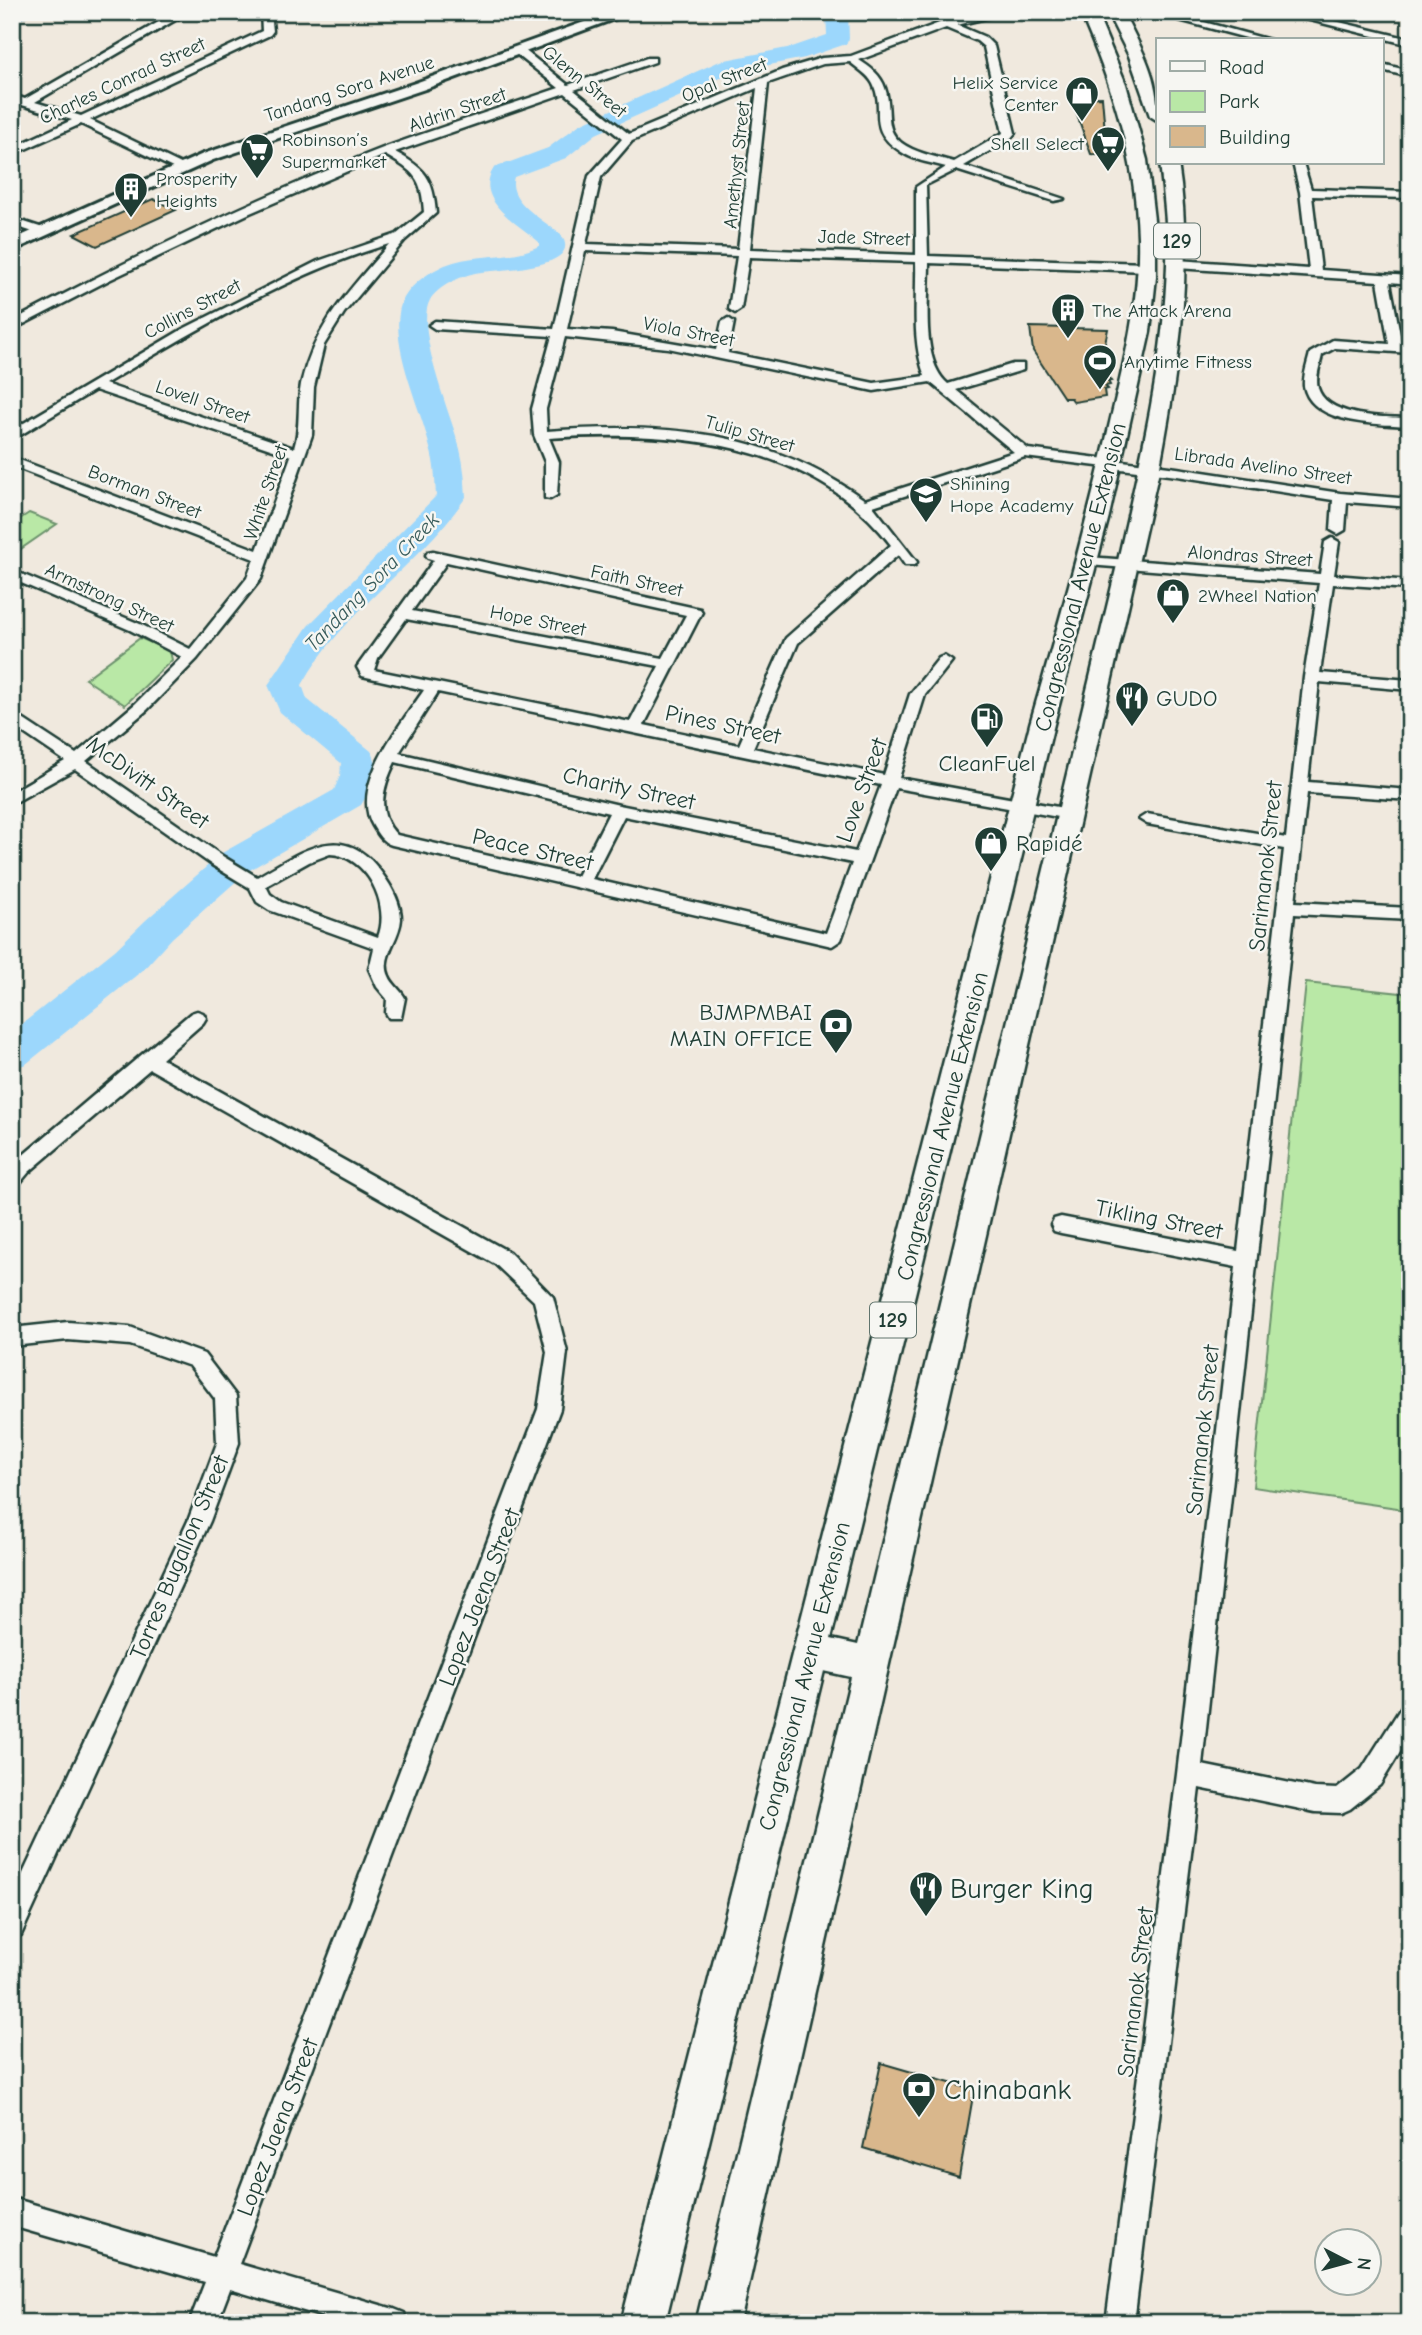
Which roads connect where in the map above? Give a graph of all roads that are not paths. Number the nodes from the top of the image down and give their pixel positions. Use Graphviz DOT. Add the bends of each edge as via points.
graph roads {
  1 [pos="184,12"];
  2 [pos="266,12"];
  3 [pos="626,12"];
  4 [pos="1006,12"];
  5 [pos="1088,12"];
  6 [pos="1115,12"];
  7 [pos="1154,12"];
  8 [pos="1283,12"];
  9 [pos="946,24"];
  10 [pos="1257,38"];
  11 [pos="1410,42"];
  12 [pos="519,51"];
  13 [pos="852,59"];
  14 [pos="651,61"];
  15 [pos="1384,68"];
  16 [pos="1410,74"];
  17 [pos="764,82"];
  18 [pos="568,89"];
  19 [pos="12,98"];
  20 [pos="27,102"];
  21 [pos="1156,110"];
  22 [pos="80,120"];
  23 [pos="628,139"];
  24 [pos="386,151"];
  25 [pos="12,152"];
  26 [pos="1169,164"];
  27 [pos="1298,164"];
  28 [pos="954,165"];
  29 [pos="181,168"];
  30 [pos="1306,192"];
  31 [pos="1410,195"];
  32 [pos="1058,199"];
  33 [pos="12,221"];
  34 [pos="42,231"];
  35 [pos="401,237"];
  36 [pos="12,246"];
  37 [pos="581,247"];
  38 [pos="744,252"];
  39 [pos="923,258"];
  40 [pos="1177,264"];
  41 [pos="1146,267"];
  42 [pos="1315,273"];
  43 [pos="1384,278"];
  44 [pos="1410,279"];
  45 [pos="735,309"];
  46 [pos="1158,318"];
  47 [pos="729,322"];
  48 [pos="435,325"];
  49 [pos="12,326"];
  50 [pos="560,333"];
  51 [pos="1403,349"];
  52 [pos="721,356"];
  53 [pos="1018,367"];
  54 [pos="933,378"];
  55 [pos="94,385"];
  56 [pos="946,389"];
  57 [pos="1410,422"];
  58 [pos="541,435"];
  59 [pos="12,436"];
  60 [pos="1024,453"];
  61 [pos="299,454"];
  62 [pos="12,461"];
  63 [pos="1111,463"];
  64 [pos="1149,468"];
  65 [pos="550,495"];
  66 [pos="1340,497"];
  67 [pos="1410,503"];
  68 [pos="863,505"];
  69 [pos="1335,536"];
  70 [pos="899,546"];
  71 [pos="263,557"];
  72 [pos="1088,561"];
  73 [pos="910,562"];
  74 [pos="1128,565"];
  75 [pos="12,574"];
  76 [pos="1326,579"];
  77 [pos="1410,585"];
  78 [pos="404,614"];
  79 [pos="192,656"];
  80 [pos="944,661"];
  81 [pos="666,663"];
  82 [pos="369,675"];
  83 [pos="1312,677"];
  84 [pos="1410,685"];
  85 [pos="433,688"];
  86 [pos="12,718"];
  87 [pos="634,729"];
  88 [pos="744,751"];
  89 [pos="390,756"];
  90 [pos="77,761"];
  91 [pos="890,781"];
  92 [pos="1300,787"];
  93 [pos="1410,795"];
  94 [pos="12,799"];
  95 [pos="1022,806"];
  96 [pos="619,810"];
  97 [pos="1069,814"];
  98 [pos="1147,819"];
  99 [pos="1294,845"];
  100 [pos="860,859"];
  101 [pos="257,884"];
  102 [pos="581,884"];
  103 [pos="1287,908"];
  104 [pos="1410,914"];
  105 [pos="832,940"];
  106 [pos="383,945"];
  107 [pos="395,1013"];
  108 [pos="197,1018"];
  109 [pos="149,1060"];
  110 [pos="12,1179"];
  111 [pos="1061,1225"];
  112 [pos="1247,1261"];
  113 [pos="12,1337"];
  114 [pos="810,1651"];
  115 [pos="872,1665"];
  116 [pos="1410,1714"];
  117 [pos="1189,1774"];
  118 [pos="12,1926"];
  119 [pos="12,2212"];
  120 [pos="222,2272"];
  121 [pos="204,2323"];
  122 [pos="394,2323"];
  123 [pos="643,2323"];
  124 [pos="718,2323"];
  125 [pos="1120,2323"];
  1 -- 20 [label="street"];
  2 -- 22 [label="street, Charles Conrad Street" via="266,33"];
  3 -- 12 [label="main road, Tandang Sora Avenue"];
  4 -- 9 [label="street, Opal Street"];
  5 -- 41 [label="main road, Congressional Avenue Extension / 129" via="1118,79 1134,134 1143,187"];
  6 -- 21 [label="main road"];
  7 -- 10 [label="street"];
  8 -- 11 [label="street"];
  9 -- 13 [label="street, Opal Street"];
  9 -- 28 [label="street" via="989,46 1009,133"];
  12 -- 18 [label="street, Glenn Street"];
  12 -- 29 [label="main road, Tandang Sora Avenue"];
  13 -- 17 [label="street, Opal Street" via="822,61"];
  13 -- 28 [label="street" via="879,86 889,140 906,151"];
  14 -- 18 [label="street, Aldrin Street"];
  15 -- 16 [label="street"];
  17 -- 23 [label="street, Opal Street"];
  17 -- 38 [label="street, Amethyst Street"];
  18 -- 23 [label="street, Glenn Street"];
  18 -- 24 [label="street, Aldrin Street"];
  19 -- 20 [label="street"];
  20 -- 22 [label="street"];
  22 -- 25 [label="street, Charles Conrad Street"];
  22 -- 29 [label="street"];
  23 -- 37 [label="street, Opal Street" via="596,176"];
  24 -- 35 [label="street, White Street" via="417,169 429,185 430,213"];
  24 -- 49 [label="street, Aldrin Street" via="124,268"];
  26 -- 40 [label="main road, Congressional Avenue Extension / 129"];
  27 -- 30 [label="street"];
  28 -- 32 [label="street"];
  28 -- 39 [label="street" via="925,184"];
  29 -- 34 [label="main road, Tandang Sora Avenue"];
  30 -- 31 [label="street"];
  30 -- 42 [label="street"];
  33 -- 34 [label="street"];
  34 -- 36 [label="main road, Tandang Sora Avenue"];
  35 -- 55 [label="street, Collins Street" via="358,248 314,267"];
  35 -- 61 [label="street, White Street" via="339,310 318,345 307,387 305,435"];
  37 -- 38 [label="street, Jade Street"];
  37 -- 50 [label="street, Opal Street"];
  38 -- 39 [label="street, Jade Street"];
  38 -- 45 [label="street, Amethyst Street"];
  39 -- 41 [label="street, Jade Street"];
  39 -- 54 [label="street" via="923,335"];
  40 -- 42 [label="street"];
  40 -- 46 [label="main road, Congressional Avenue Extension / 129"];
  41 -- 46 [label="main road, Congressional Avenue Extension / 129"];
  42 -- 43 [label="street"];
  43 -- 44 [label="street"];
  43 -- 51 [label="street"];
  46 -- 63 [label="main road, Congressional Avenue Extension / 129"];
  46 -- 64 [label="main road, Congressional Avenue Extension / 129"];
  47 -- 52 [label="street"];
  48 -- 50 [label="street, Viola Street"];
  50 -- 52 [label="street, Viola Street" via="612,336"];
  50 -- 58 [label="street, Opal Street" via="538,409"];
  51 -- 57 [label="street" via="1325,347 1316,353 1311,387 1333,411 1348,417"];
  52 -- 54 [label="street, Viola Street" via="874,387"];
  53 -- 56 [label="street"];
  54 -- 56 [label="street"];
  55 -- 59 [label="street, Collins Street"];
  55 -- 61 [label="street, Lovell Street"];
  56 -- 60 [label="street"];
  58 -- 65 [label="street, Opal Street" via="552,462"];
  58 -- 68 [label="street, Tulip Street" via="631,430 719,441 799,467"];
  60 -- 63 [label="street, Librada Avelino Street"];
  60 -- 68 [label="street"];
  61 -- 71 [label="street, White Street"];
  62 -- 71 [label="street, Borman Street"];
  63 -- 64 [label="street, Librada Avelino Street"];
  63 -- 72 [label="main road, Congressional Avenue Extension / 129"];
  64 -- 66 [label="street, Librada Avelino Street"];
  64 -- 74 [label="main road, Congressional Avenue Extension / 129"];
  66 -- 67 [label="street, Librada Avelino Street"];
  66 -- 69 [label="street, Sarimanok Street"];
  68 -- 70 [label="street, Tulip Street"];
  69 -- 76 [label="street, Sarimanok Street"];
  70 -- 73 [label="street, Tulip Street"];
  70 -- 88 [label="street" via="791,642"];
  71 -- 79 [label="street, White Street" via="254,579"];
  72 -- 74 [label="street, Alondras Street"];
  72 -- 95 [label="main road, Congressional Avenue Extension / 129"];
  74 -- 76 [label="street, Alondras Street"];
  74 -- 97 [label="main road, Congressional Avenue Extension / 129"];
  75 -- 79 [label="street, Armstrong Street"];
  76 -- 77 [label="street, Alondras Street"];
  76 -- 83 [label="street, Sarimanok Street"];
  78 -- 81 [label="street, Hope Street"];
  78 -- 81 [label="street, Faith Street" via="438,557 695,612"];
  78 -- 82 [label="street, Faith Street" via="365,667"];
  79 -- 90 [label="street, White Street"];
  80 -- 91 [label="street, Love Street" via="918,694"];
  81 -- 87 [label="street, Faith Street"];
  82 -- 85 [label="street, Pines Street"];
  83 -- 84 [label="street"];
  83 -- 92 [label="street, Sarimanok Street"];
  85 -- 87 [label="street, Pines Street"];
  85 -- 89 [label="street, Peace Street"];
  86 -- 90 [label="street, McDivitt Street"];
  87 -- 88 [label="street, Pines Street"];
  88 -- 91 [label="street, Pines Street"];
  89 -- 96 [label="street, Charity Street"];
  89 -- 102 [label="street, Peace Street" via="374,809 392,839"];
  90 -- 94 [label="street, White Street"];
  90 -- 101 [label="street, McDivitt Street"];
  91 -- 95 [label="street, Pines Street"];
  91 -- 100 [label="street, Love Street"];
  92 -- 93 [label="street"];
  92 -- 99 [label="street, Sarimanok Street"];
  95 -- 97 [label="street, Pines Street"];
  95 -- 114 [label="main road, Congressional Avenue Extension / 129"];
  96 -- 100 [label="street, Charity Street"];
  96 -- 102 [label="street"];
  97 -- 115 [label="main road, Congressional Avenue Extension / 129"];
  98 -- 99 [label="street"];
  99 -- 103 [label="street, Sarimanok Street"];
  100 -- 105 [label="street, Love Street"];
  101 -- 106 [label="street, McDivitt Street" via="263,898 275,906"];
  101 -- 106 [label="street" via="323,850 344,850 371,868 380,881 392,919"];
  102 -- 105 [label="street, Peace Street"];
  103 -- 104 [label="street"];
  103 -- 112 [label="street, Sarimanok Street"];
  106 -- 107 [label="street" via="378,971 396,998"];
  108 -- 109 [label="street"];
  109 -- 110 [label="street"];
  109 -- 120 [label="street, Lopez Jaena Street" via="502,1258 543,1297 557,1352 549,1409 537,1442"];
  111 -- 112 [label="street, Tikling Street"];
  112 -- 117 [label="street, Sarimanok Street"];
  113 -- 118 [label="street, Torres Bugallon Street" via="68,1331 130,1336 197,1360 225,1395 228,1443 199,1521"];
  114 -- 115 [label="main road"];
  114 -- 123 [label="main road, Congressional Avenue Extension / 129"];
  115 -- 124 [label="main road, Congressional Avenue Extension / 129"];
  116 -- 117 [label="street" via="1371,1777 1341,1801 1315,1800"];
  117 -- 125 [label="street, Sarimanok Street"];
  119 -- 120 [label="street"];
  120 -- 121 [label="street, Lopez Jaena Street"];
  120 -- 122 [label="street"];
}
